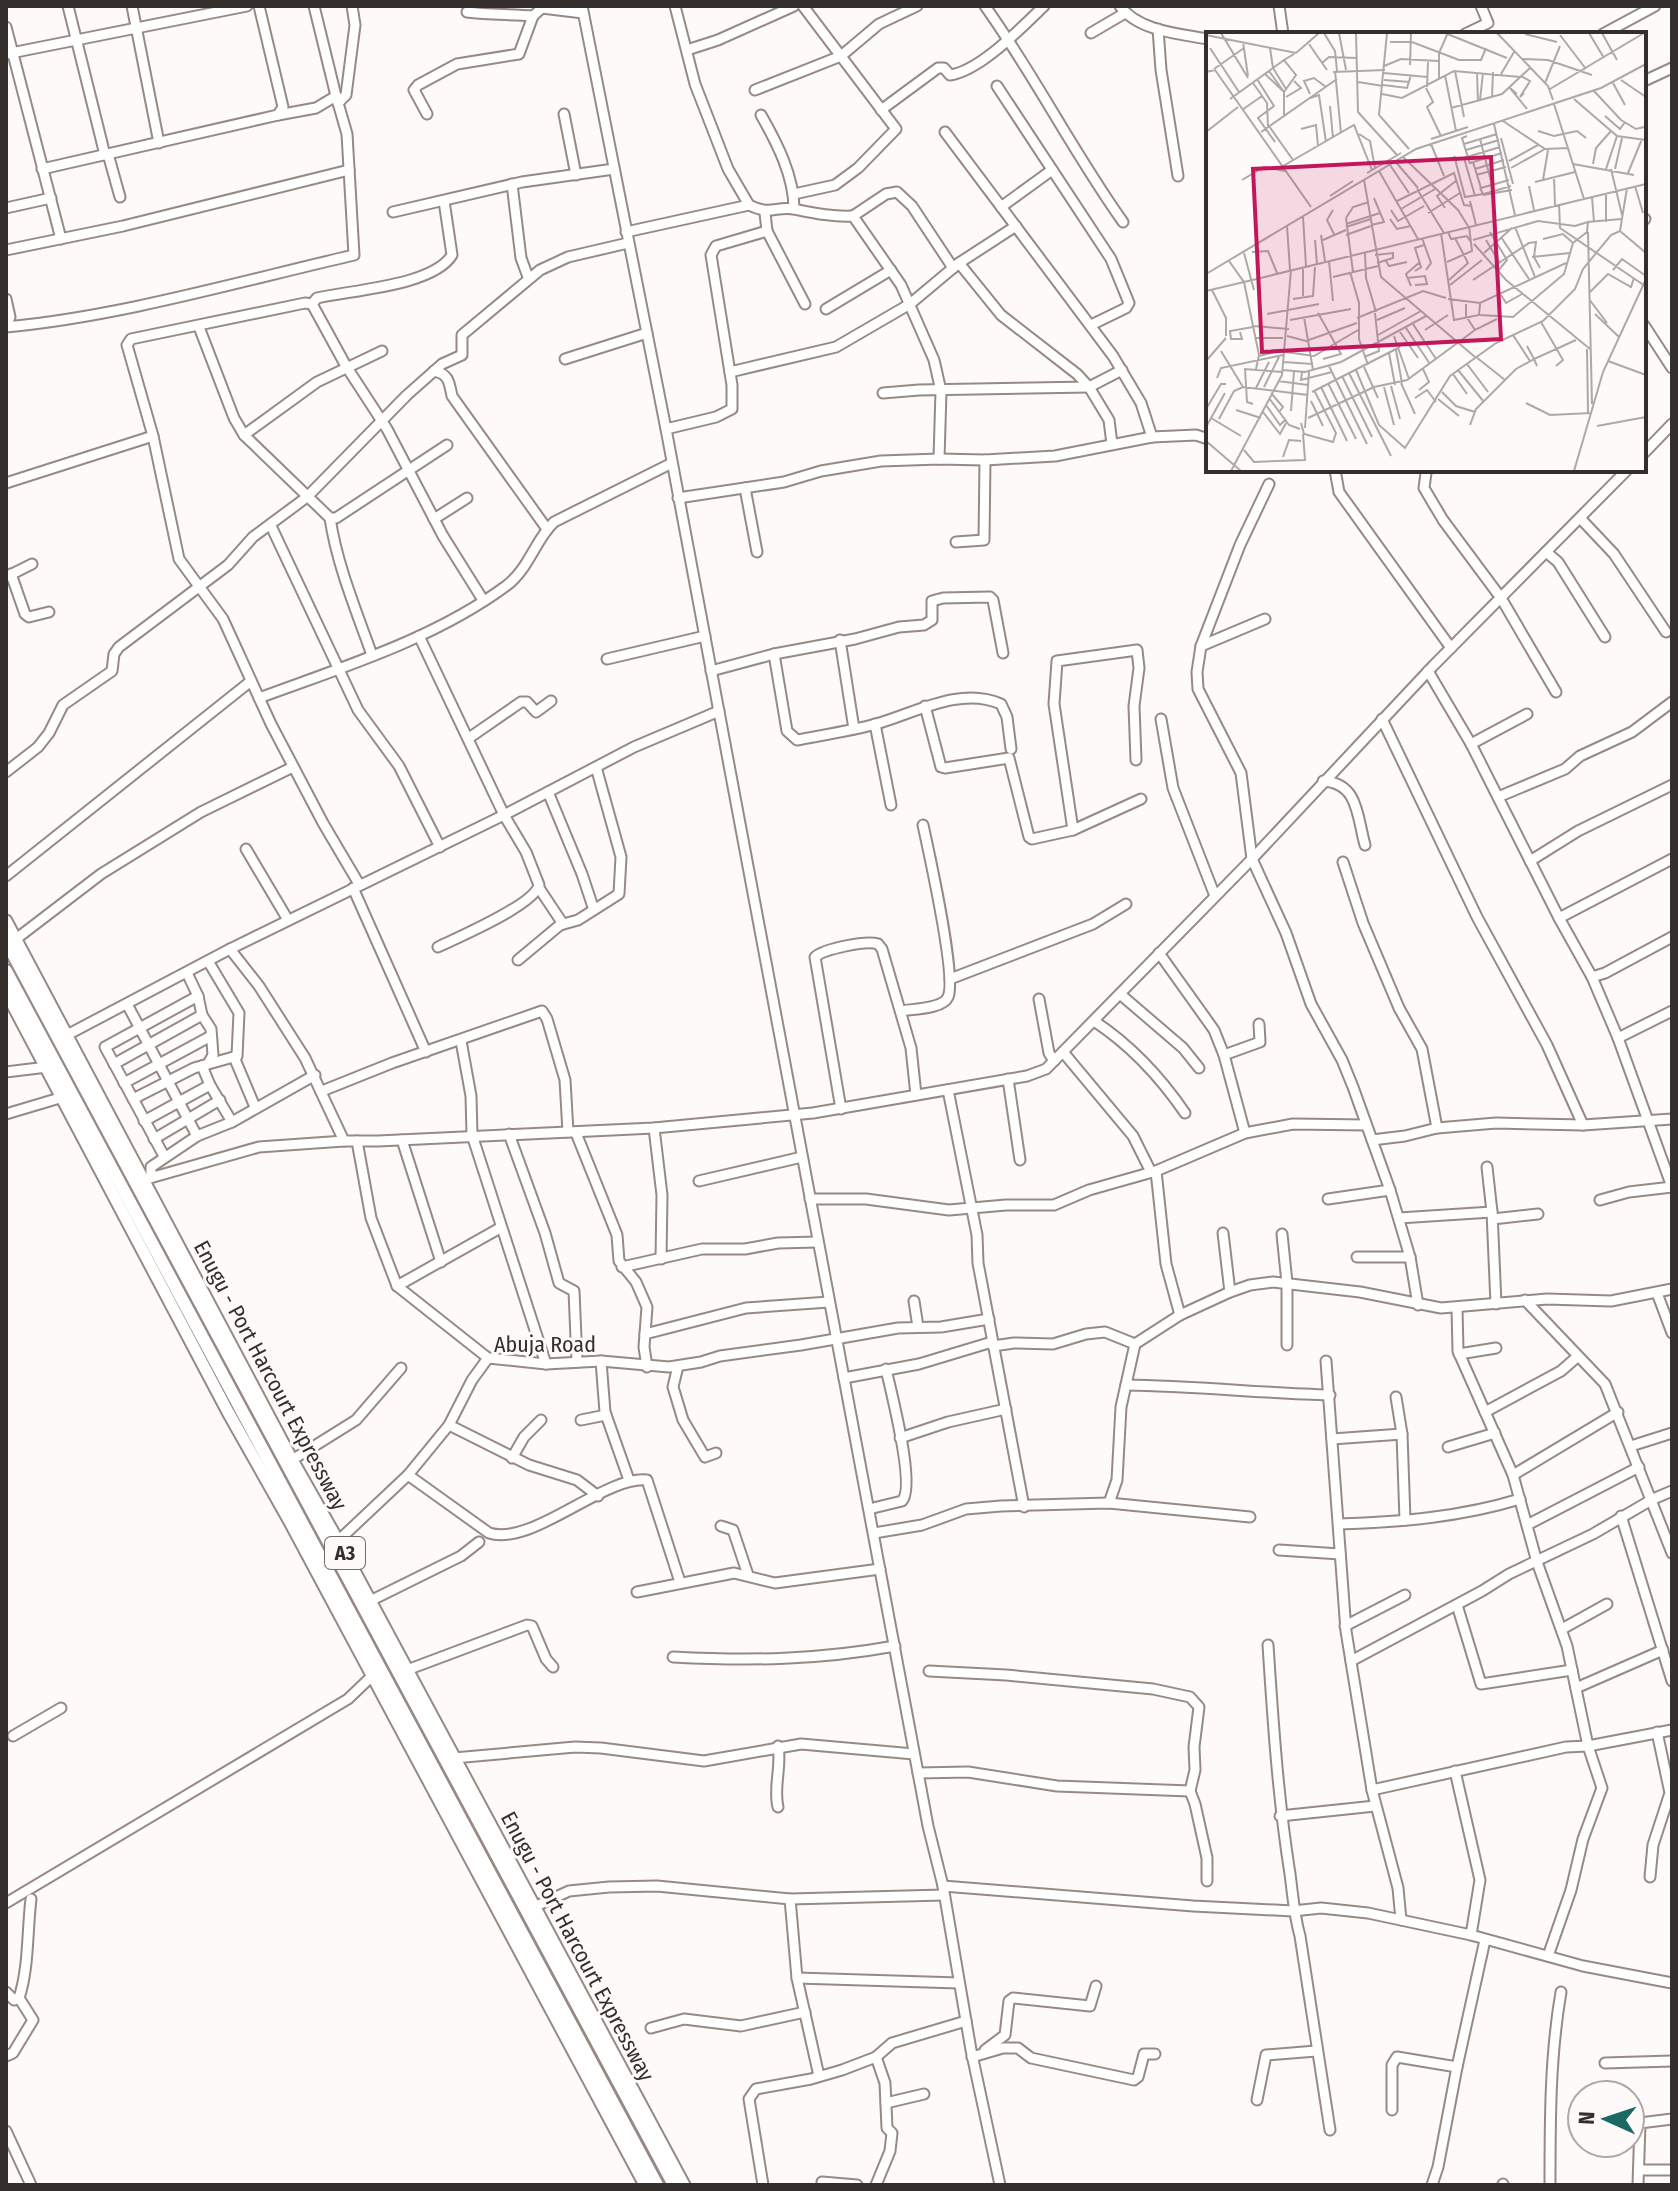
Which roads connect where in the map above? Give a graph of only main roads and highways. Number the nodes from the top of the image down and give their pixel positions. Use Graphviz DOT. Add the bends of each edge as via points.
graph roads {
  1 [pos="6,921"];
  2 [pos="11,940"];
  3 [pos="6,971"];
  4 [pos="6,992"];
  5 [pos="645,2185"];
  6 [pos="657,2185"];
  7 [pos="674,2185"];
  8 [pos="684,2185"];
  1 -- 2 [label="main road, Enugu - Port Harcourt Expressway / A3"];
  2 -- 7 [label="highway, Enugu - Port Harcourt Expressway / A3"];
  2 -- 8 [label="main road, Enugu - Port Harcourt Expressway / A3" via="147,1178 292,1460"];
  3 -- 6 [label="highway, Enugu - Port Harcourt Expressway / A3"];
  4 -- 5 [label="main road, A3"];
}
